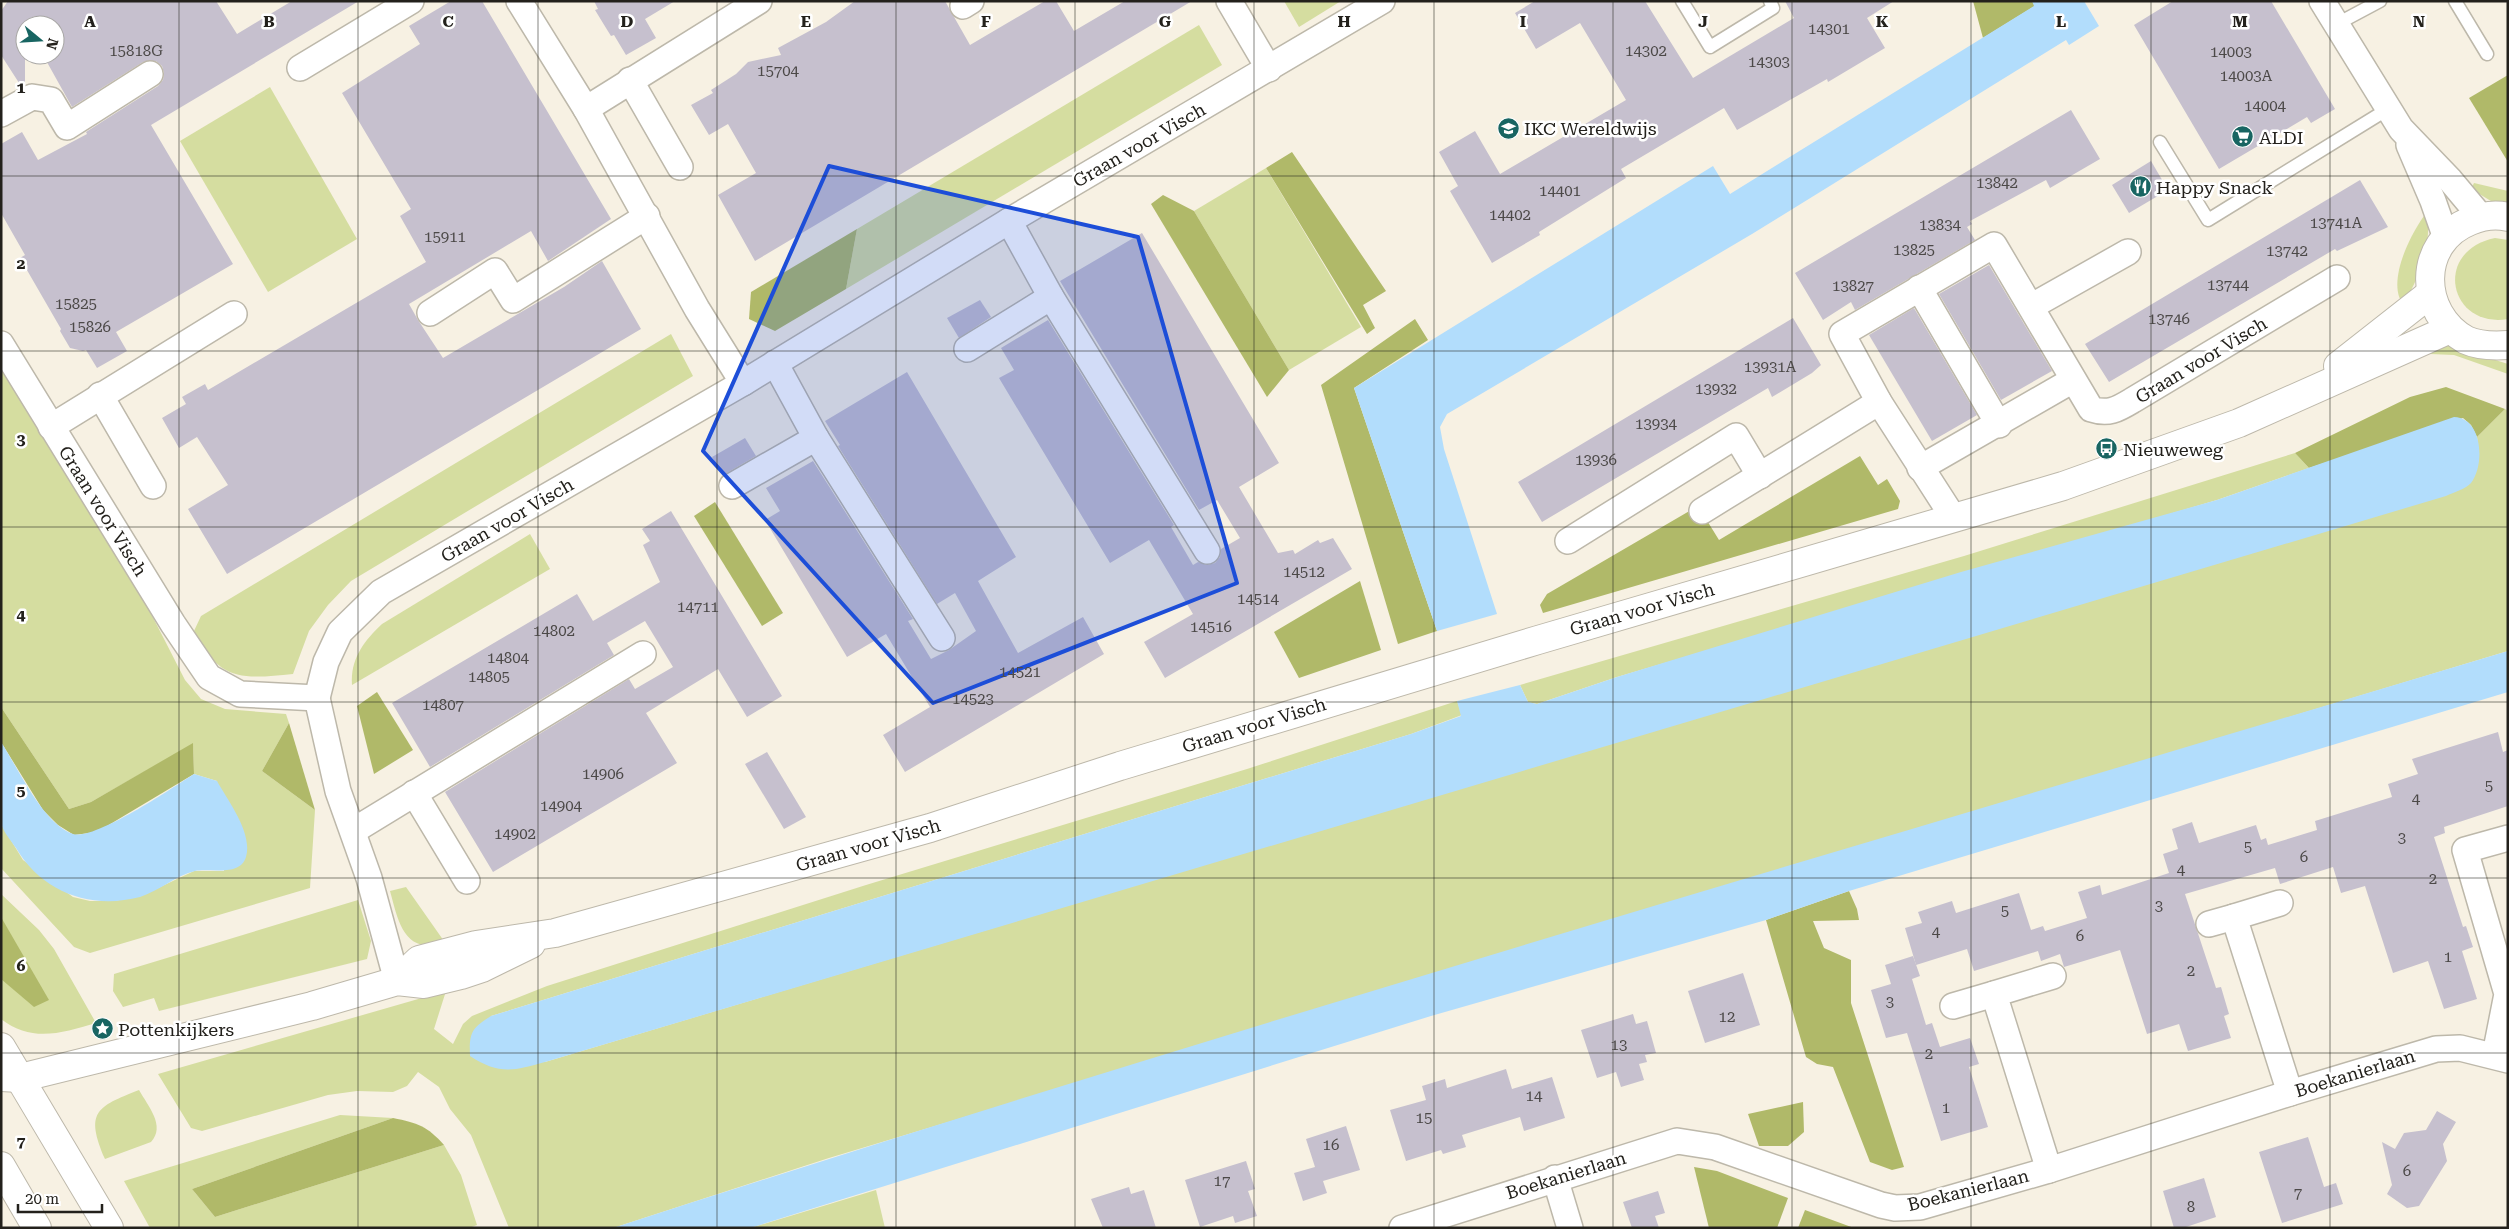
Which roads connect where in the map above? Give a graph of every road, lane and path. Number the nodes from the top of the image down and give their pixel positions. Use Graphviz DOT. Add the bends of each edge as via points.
graph roads {
  1 [pos="411,1"];
  2 [pos="519,1"];
  3 [pos="759,1"];
  4 [pos="1229,1"];
  5 [pos="1382,1"];
  6 [pos="1682,1"];
  7 [pos="1770,1"];
  8 [pos="2322,1"];
  9 [pos="2380,1"];
  10 [pos="2455,1"];
  11 [pos="2335,25"];
  12 [pos="2487,54"];
  13 [pos="300,68"];
  14 [pos="1269,69"];
  15 [pos="150,74"];
  16 [pos="630,80"];
  17 [pos="586,109"];
  18 [pos="1,114"];
  19 [pos="2395,119"];
  20 [pos="2160,142"];
  21 [pos="680,167"];
  22 [pos="647,216"];
  23 [pos="2481,217"];
  24 [pos="2508,217"];
  25 [pos="1009,221"];
  26 [pos="2446,238"];
  27 [pos="2128,252"];
  28 [pos="2337,278"];
  29 [pos="1919,288"];
  30 [pos="2430,293"];
  31 [pos="1051,297"];
  32 [pos="2032,306"];
  33 [pos="430,313"];
  34 [pos="234,314"];
  35 [pos="2450,329"];
  36 [pos="1,344"];
  37 [pos="2508,345"];
  38 [pos="967,349"];
  39 [pos="775,363"];
  40 [pos="2073,380"];
  41 [pos="743,383"];
  42 [pos="2303,393"];
  43 [pos="100,395"];
  44 [pos="1879,402"];
  45 [pos="1998,425"];
  46 [pos="51,427"];
  47 [pos="816,438"];
  48 [pos="1920,468"];
  49 [pos="1760,476"];
  50 [pos="153,486"];
  51 [pos="732,486"];
  52 [pos="1702,511"];
  53 [pos="1953,517"];
  54 [pos="1568,541"];
  55 [pos="1207,551"];
  56 [pos="942,638"];
  57 [pos="643,654"];
  58 [pos="317,698"];
  59 [pos="414,793"];
  60 [pos="353,831"];
  61 [pos="2508,838"];
  62 [pos="467,882"];
  63 [pos="2280,904"];
  64 [pos="2234,917"];
  65 [pos="2209,924"];
  66 [pos="2053,976"];
  67 [pos="397,981"];
  68 [pos="1994,994"];
  69 [pos="1953,1006"];
  70 [pos="1,1047"];
  71 [pos="2501,1058"];
  72 [pos="8,1082"];
  73 [pos="2290,1092"];
  74 [pos="1,1166"];
  75 [pos="2049,1170"];
  76 [pos="1555,1178"];
  77 [pos="37,1228"];
  78 [pos="109,1228"];
  79 [pos="1402,1228"];
  80 [pos="1570,1228"];
  1 -- 13 [label="street"];
  2 -- 17 [label="street"];
  3 -- 16 [label="street"];
  4 -- 14 [label="street"];
  5 -- 14 [label="street, Graan voor Visch"];
  6 -- 7 [label="lane" via="1710,47 1774,8"];
  8 -- 11 [label="street"];
  9 -- 11 [label="lane"];
  10 -- 12 [label="lane"];
  11 -- 19 [label="street"];
  14 -- 25 [label="street, Graan voor Visch"];
  15 -- 18 [label="street" via="67,127 51,100 32,97"];
  16 -- 17 [label="street"];
  16 -- 21 [label="street"];
  17 -- 22 [label="street"];
  19 -- 20 [label="lane" via="2208,220"];
  19 -- 23 [label="street"];
  19 -- 26 [label="street" via="2433,201"];
  22 -- 33 [label="street" via="513,300 495,271"];
  22 -- 41 [label="street"];
  23 -- 24 [label="street"];
  23 -- 26 [label="street" via="2460,225"];
  25 -- 31 [label="street"];
  25 -- 39 [label="street, Graan voor Visch"];
  26 -- 30 [label="street" via="2435,254 2430,273"];
  27 -- 32 [label="street"];
  28 -- 40 [label="street, Graan voor Visch" via="2113,412 2092,409"];
  29 -- 32 [label="street, Graan voor Visch" via="1994,245"];
  29 -- 44 [label="street, Graan voor Visch" via="1842,334"];
  29 -- 45 [label="street"];
  30 -- 35 [label="street" via="2437,311"];
  30 -- 42 [label="street, Graan voor Visch"];
  31 -- 38 [label="street"];
  31 -- 55 [label="street"];
  32 -- 40 [label="street, Graan voor Visch"];
  34 -- 43 [label="street, Graan voor Visch"];
  35 -- 37 [label="street" via="2468,340 2488,346"];
  35 -- 42 [label="street, Graan voor Visch"];
  36 -- 46 [label="street, Graan voor Visch"];
  39 -- 41 [label="street, Graan voor Visch"];
  39 -- 47 [label="street"];
  40 -- 45 [label="street"];
  41 -- 58 [label="street, Graan voor Visch" via="381,592 340,632 326,662"];
  42 -- 53 [label="street, Graan voor Visch" via="2239,423 2114,469"];
  43 -- 46 [label="street, Graan voor Visch"];
  43 -- 50 [label="street"];
  44 -- 48 [label="street, Graan voor Visch"];
  44 -- 49 [label="street"];
  45 -- 48 [label="street"];
  46 -- 58 [label="street, Graan voor Visch" via="209,678 240,694"];
  47 -- 51 [label="street"];
  47 -- 56 [label="street"];
  48 -- 53 [label="street, Graan voor Visch"];
  49 -- 52 [label="street"];
  49 -- 54 [label="street" via="1736,436"];
  53 -- 67 [label="street, Graan voor Visch" via="1120,766 930,828 555,932 461,975 424,984"];
  57 -- 59 [label="street"];
  58 -- 60 [label="street, Graan voor Visch" via="338,791"];
  59 -- 60 [label="street"];
  59 -- 62 [label="street"];
  60 -- 67 [label="street, Graan voor Visch"];
  61 -- 71 [label="street" via="2465,850 2507,994"];
  63 -- 64 [label="street"];
  64 -- 65 [label="street"];
  64 -- 73 [label="street"];
  66 -- 68 [label="street"];
  67 -- 72 [label="street, Graan voor Visch" via="312,1006"];
  68 -- 69 [label="street"];
  68 -- 75 [label="street"];
  70 -- 72 [label="street"];
  71 -- 73 [label="street, Boekanierlaan" via="2460,1048 2436,1049"];
  72 -- 78 [label="street"];
  73 -- 75 [label="street, Boekanierlaan"];
  74 -- 77 [label="street"];
  75 -- 76 [label="street, Boekanierlaan" via="1920,1207 1895,1208 1715,1147 1677,1141"];
  76 -- 79 [label="street, Boekanierlaan"];
  76 -- 80 [label="street"];
}
